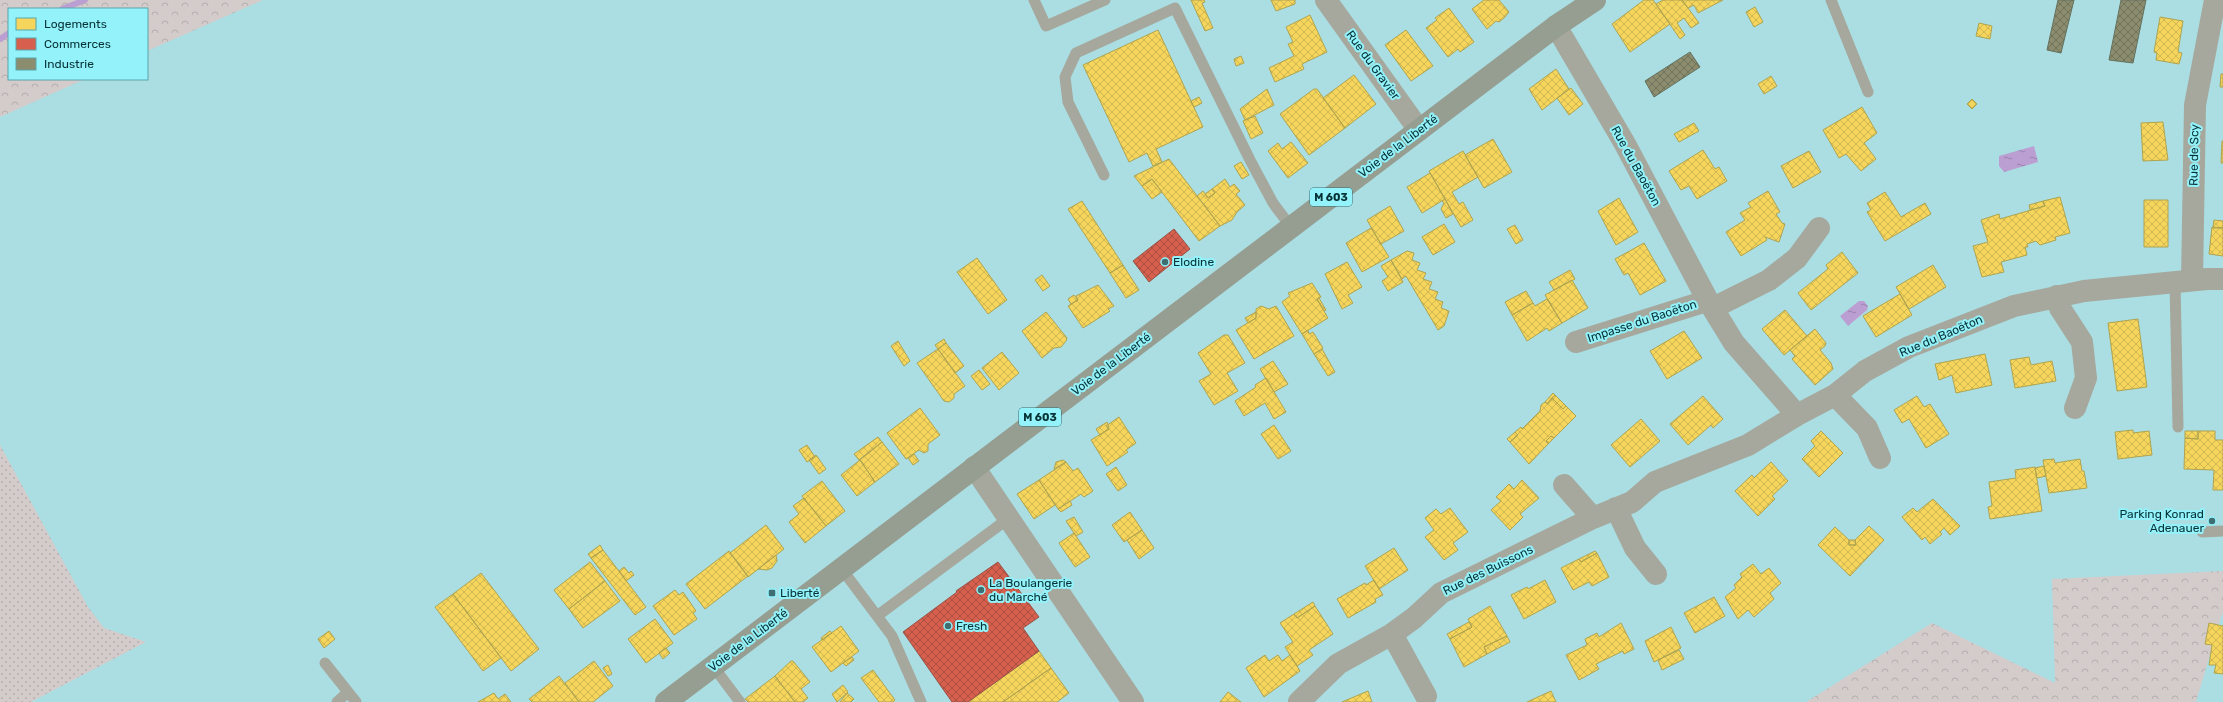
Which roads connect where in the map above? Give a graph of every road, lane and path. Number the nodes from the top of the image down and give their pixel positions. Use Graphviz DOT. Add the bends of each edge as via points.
graph roads {
  1 [pos="1034,0"];
  2 [pos="1105,0"];
  3 [pos="1326,0"];
  4 [pos="1595,0"];
  5 [pos="1832,0"];
  6 [pos="2215,0"];
  7 [pos="1556,26"];
  8 [pos="1868,92"];
  9 [pos="1419,130"];
  10 [pos="1104,175"];
  11 [pos="1291,227"];
  12 [pos="1819,228"];
  13 [pos="2223,280"];
  14 [pos="2183,281"];
  15 [pos="2056,296"];
  16 [pos="1710,304"];
  17 [pos="1576,342"];
  18 [pos="1835,395"];
  19 [pos="2075,408"];
  20 [pos="1797,415"];
  21 [pos="2178,427"];
  22 [pos="1880,458"];
  23 [pos="974,467"];
  24 [pos="1564,485"];
  25 [pos="1616,508"];
  26 [pos="1009,518"];
  27 [pos="1593,518"];
  28 [pos="2223,531"];
  29 [pos="2202,532"];
  30 [pos="842,568"];
  31 [pos="1656,574"];
  32 [pos="877,616"];
  33 [pos="1392,634"];
  34 [pos="325,664"];
  35 [pos="713,666"];
  36 [pos="348,692"];
  37 [pos="1426,696"];
  38 [pos="336,702"];
  39 [pos="356,702"];
  40 [pos="666,702"];
  41 [pos="740,702"];
  42 [pos="921,702"];
  43 [pos="1133,702"];
  44 [pos="1299,702"];
  1 -- 2 [label="lane" via="1046,26"];
  3 -- 9 [label="street, Rue du Gravier"];
  4 -- 7 [label="main road, M 603"];
  5 -- 8 [label="lane"];
  6 -- 14 [label="street, Rue de Scy" via="2195,105"];
  7 -- 9 [label="main road, Voie de la Liberté / M 603"];
  7 -- 16 [label="street, Rue du Baoëton" via="1625,144"];
  9 -- 11 [label="main road, Voie de la Liberté / M 603"];
  10 -- 11 [label="lane" via="1068,102 1065,77 1076,54 1175,8 1250,160 1273,203"];
  11 -- 23 [label="main road, Voie de la Liberté / M 603"];
  12 -- 16 [label="street" via="1797,258 1769,280"];
  13 -- 14 [label="street"];
  14 -- 15 [label="street, Rue du Baoëton"];
  14 -- 21 [label="lane"];
  15 -- 18 [label="street, Rue du Baoëton" via="2014,306 1909,347 1865,371"];
  15 -- 19 [label="street" via="2060,308 2082,342 2086,378"];
  16 -- 17 [label="street, Impasse du Baoëton" via="1700,304"];
  16 -- 20 [label="street, Rue du Baoëton" via="1734,343"];
  18 -- 20 [label="street, Rue du Baoëton"];
  18 -- 22 [label="street" via="1867,428"];
  20 -- 25 [label="street, Rue des Buissons" via="1748,445 1655,482 1632,502"];
  23 -- 26 [label="street"];
  23 -- 30 [label="main road, Voie de la Liberté / M 603"];
  24 -- 27 [label="street"];
  25 -- 27 [label="street, Rue des Buissons"];
  25 -- 31 [label="street" via="1635,548"];
  26 -- 32 [label="lane"];
  26 -- 43 [label="street"];
  27 -- 33 [label="street, Rue des Buissons" via="1441,593"];
  28 -- 29 [label="lane"];
  30 -- 32 [label="lane"];
  30 -- 35 [label="main road, Voie de la Liberté / M 603"];
  32 -- 42 [label="lane" via="892,636"];
  33 -- 37 [label="street"];
  33 -- 44 [label="street, Rue des Buissons" via="1338,664"];
  34 -- 36 [label="lane"];
  35 -- 40 [label="main road, Voie de la Liberté / M 603"];
  35 -- 41 [label="lane"];
  36 -- 38 [label="lane"];
  36 -- 39 [label="lane"];
}
